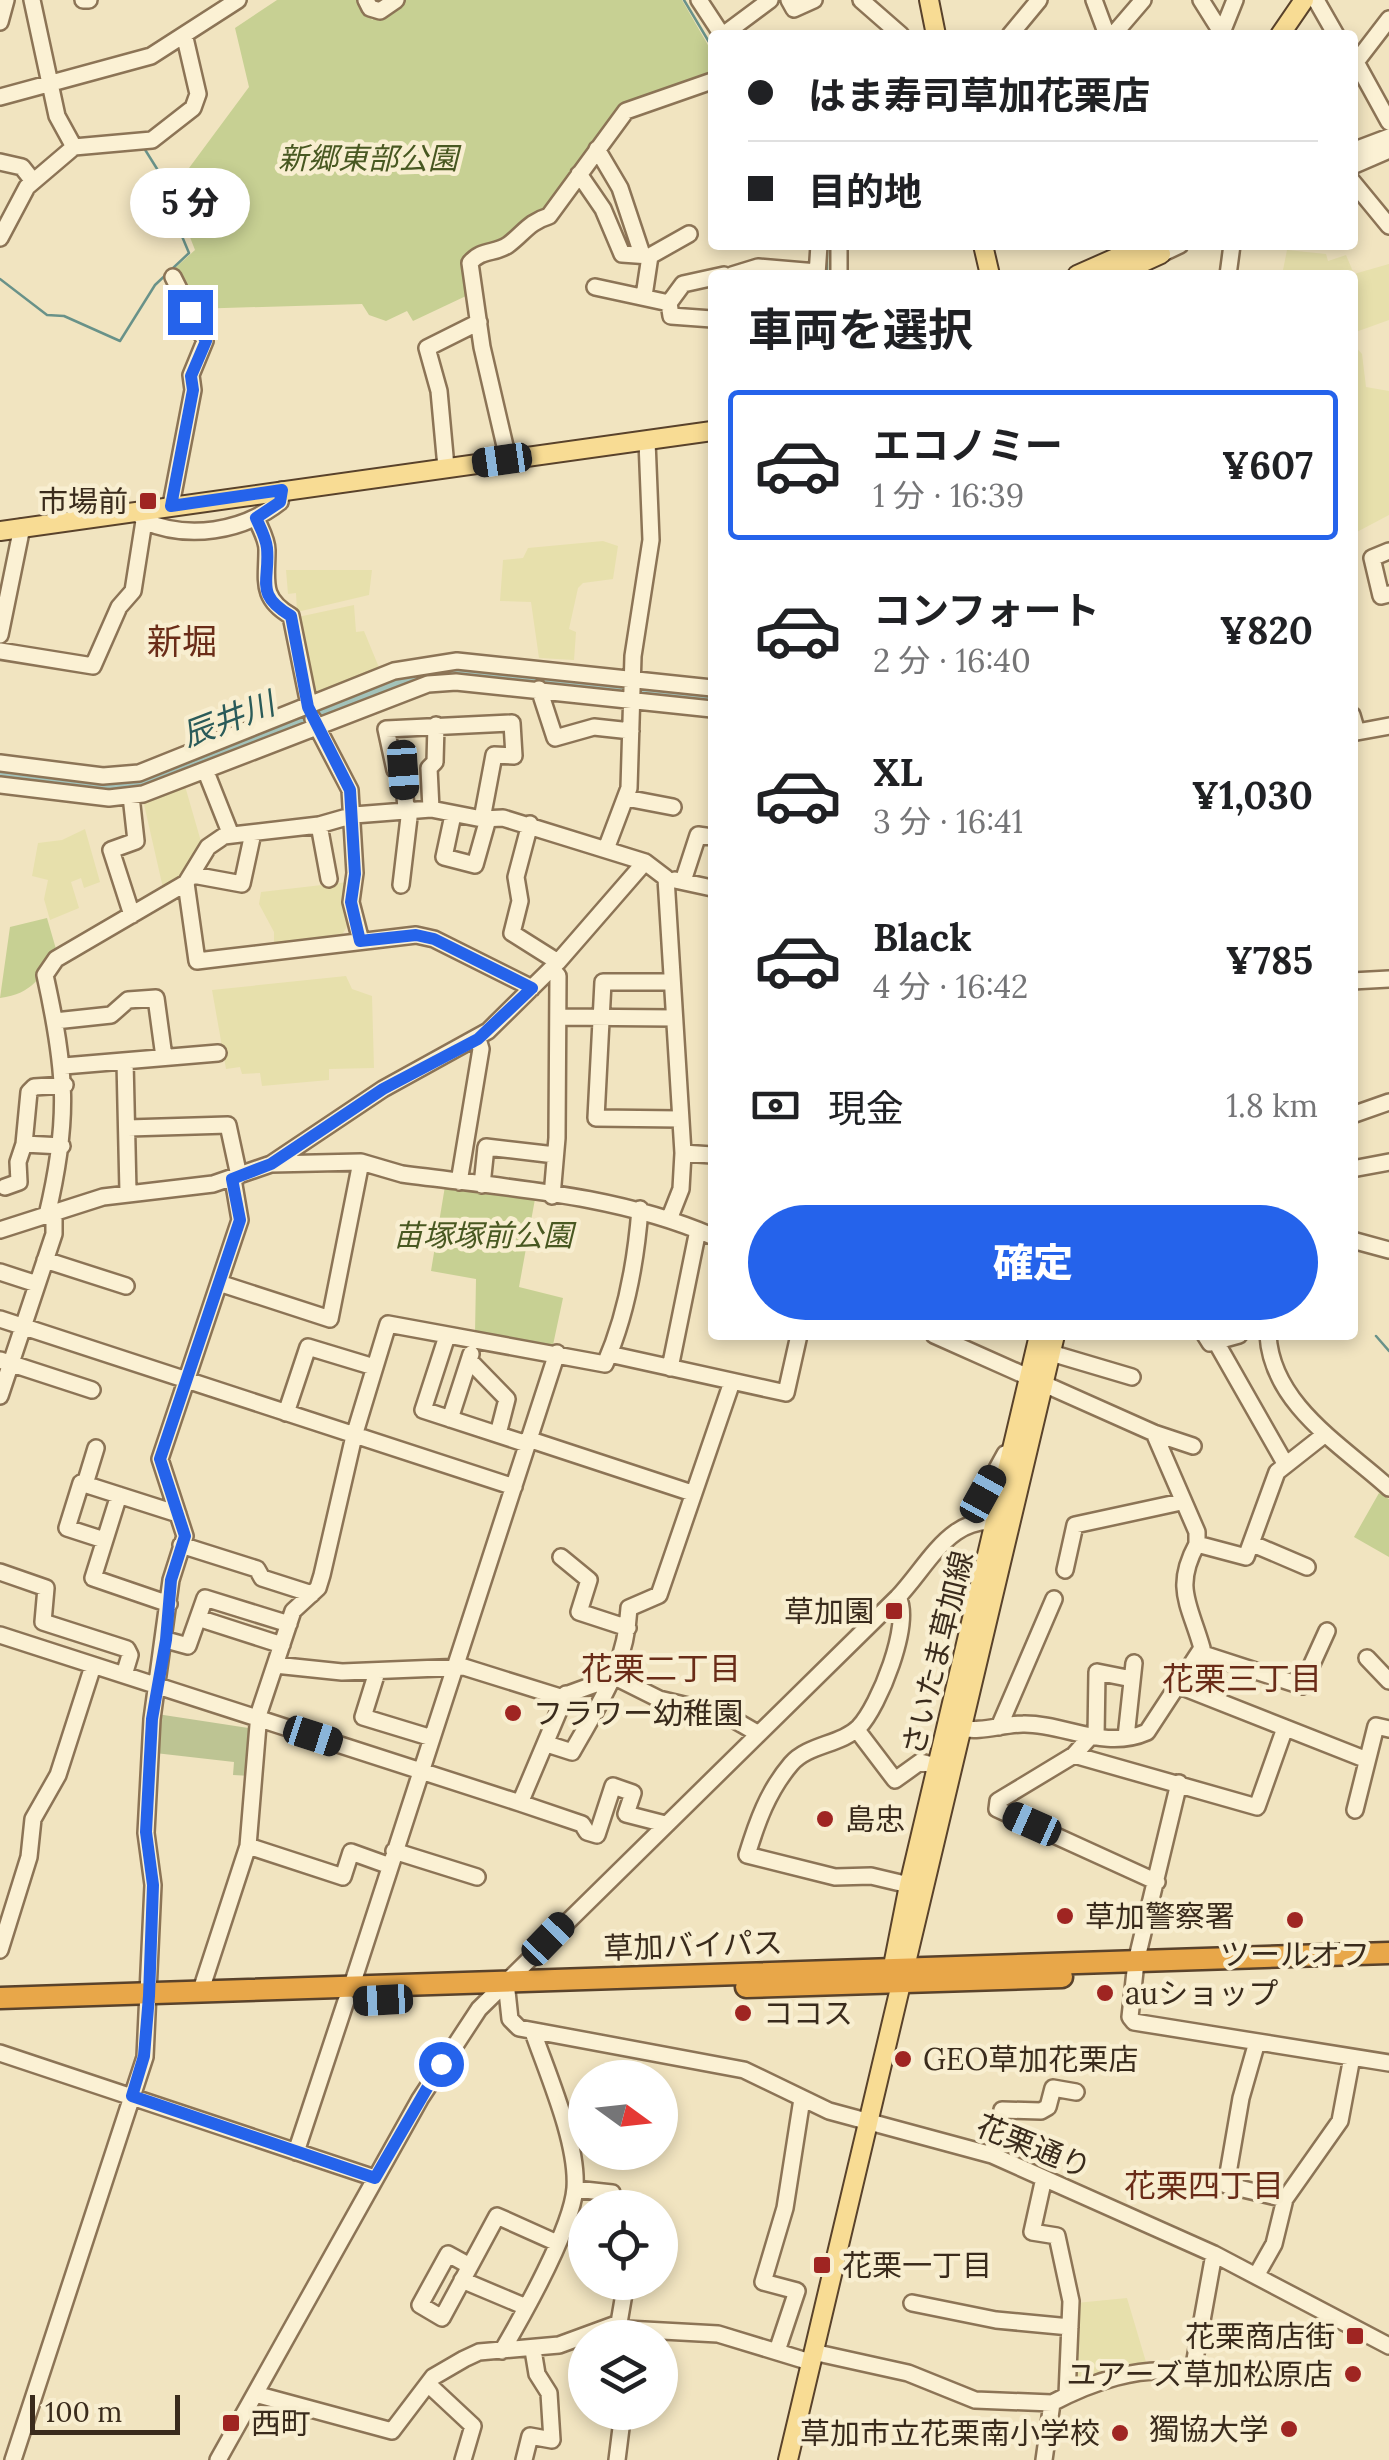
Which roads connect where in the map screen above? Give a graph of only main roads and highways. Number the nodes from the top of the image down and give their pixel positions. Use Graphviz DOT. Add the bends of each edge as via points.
graph roads {
  1 [pos="929,0"];
  2 [pos="1304,0"];
  3 [pos="935,30"];
  4 [pos="1283,30"];
  5 [pos="1150,250"];
  6 [pos="1153,250"];
  7 [pos="1092,270"];
  8 [pos="1123,270"];
  9 [pos="708,432"];
  10 [pos="0,530"];
  11 [pos="1039,1340"];
  12 [pos="1053,1344"];
  13 [pos="1036,1382"];
  14 [pos="1005,1523"];
  15 [pos="1389,1953"];
  16 [pos="1389,1967"];
  17 [pos="1137,1968"];
  18 [pos="900,1972"];
  19 [pos="348,1995"];
  20 [pos="0,1998"];
  21 [pos="148,2002"];
  22 [pos="0,2011"];
  23 [pos="788,2460"];
  1 -- 3 [label="main road"];
  2 -- 4 [label="main road"];
  5 -- 7 [label="main road"];
  6 -- 8 [label="main road"];
  9 -- 10 [label="main road" via="171,506 141,516"];
  11 -- 13 [label="main road, さいたま草加線"];
  12 -- 13 [label="main road, さいたま草加線"];
  13 -- 14 [label="main road, さいたま草加線"];
  13 -- 14 [label="main road, さいたま草加線" via="1013,1455"];
  14 -- 18 [label="main road, さいたま草加線"];
  14 -- 18 [label="main road, さいたま草加線" via="937,1766 910,1885"];
  15 -- 17 [label="highway, 草加バイパス"];
  16 -- 17 [label="highway, 草加バイパス"];
  17 -- 18 [label="highway, 草加バイパス"];
  18 -- 19 [label="highway, 草加バイパス"];
  18 -- 23 [label="main road, さいたま草加線"];
  19 -- 21 [label="highway, 草加バイパス"];
  19 -- 21 [label="highway, 草加バイパス" via="200,1993"];
  20 -- 21 [label="highway, 草加バイパス"];
  21 -- 22 [label="highway, 草加バイパス"];
}
